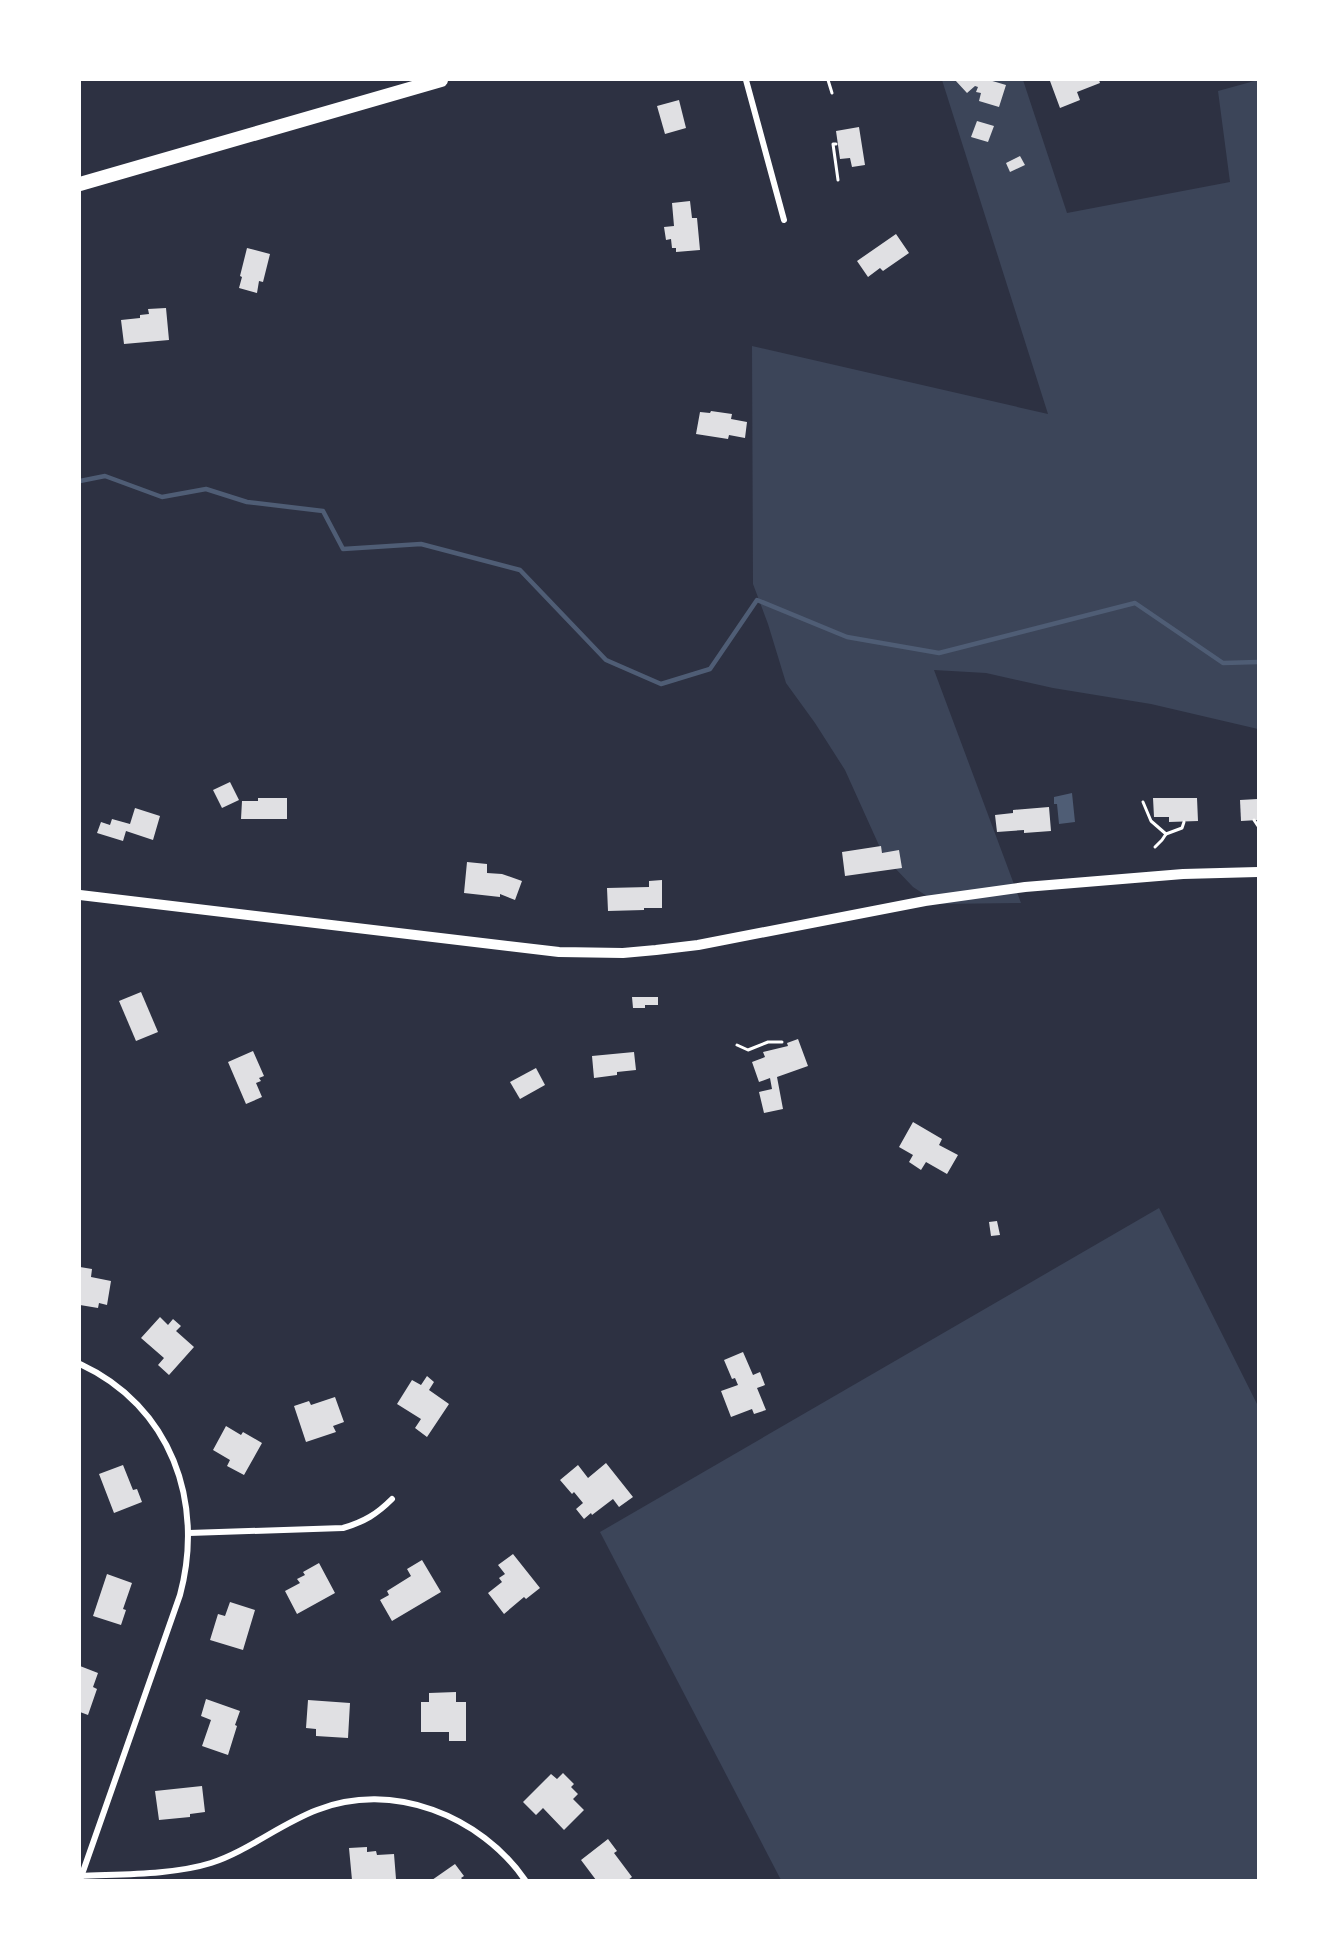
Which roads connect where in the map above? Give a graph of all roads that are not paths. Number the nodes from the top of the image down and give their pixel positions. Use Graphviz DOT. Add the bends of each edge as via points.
graph roads {
  1 [pos="441,80"];
  2 [pos="746,80"];
  3 [pos="80,184"];
  4 [pos="784,220"];
  5 [pos="1258,872"];
  6 [pos="80,896"];
  7 [pos="80,1364"];
  8 [pos="392,1499"];
  9 [pos="189,1533"];
  10 [pos="80,1878"];
  11 [pos="525,1881"];
  1 -- 3 [label="main road"];
  2 -- 4 [label="street"];
  5 -- 6 [label="street" via="1184,874 976,892 698,945 623,953 548,950"];
  7 -- 9 [label="street" via="134,1401 160,1434 178,1472"];
  8 -- 9 [label="street" via="376,1515 343,1528"];
  9 -- 10 [label="street" via="180,1595"];
  10 -- 11 [label="street" via="178,1870 210,1863 317,1809 366,1799 404,1802 448,1815 486,1837"];
}
